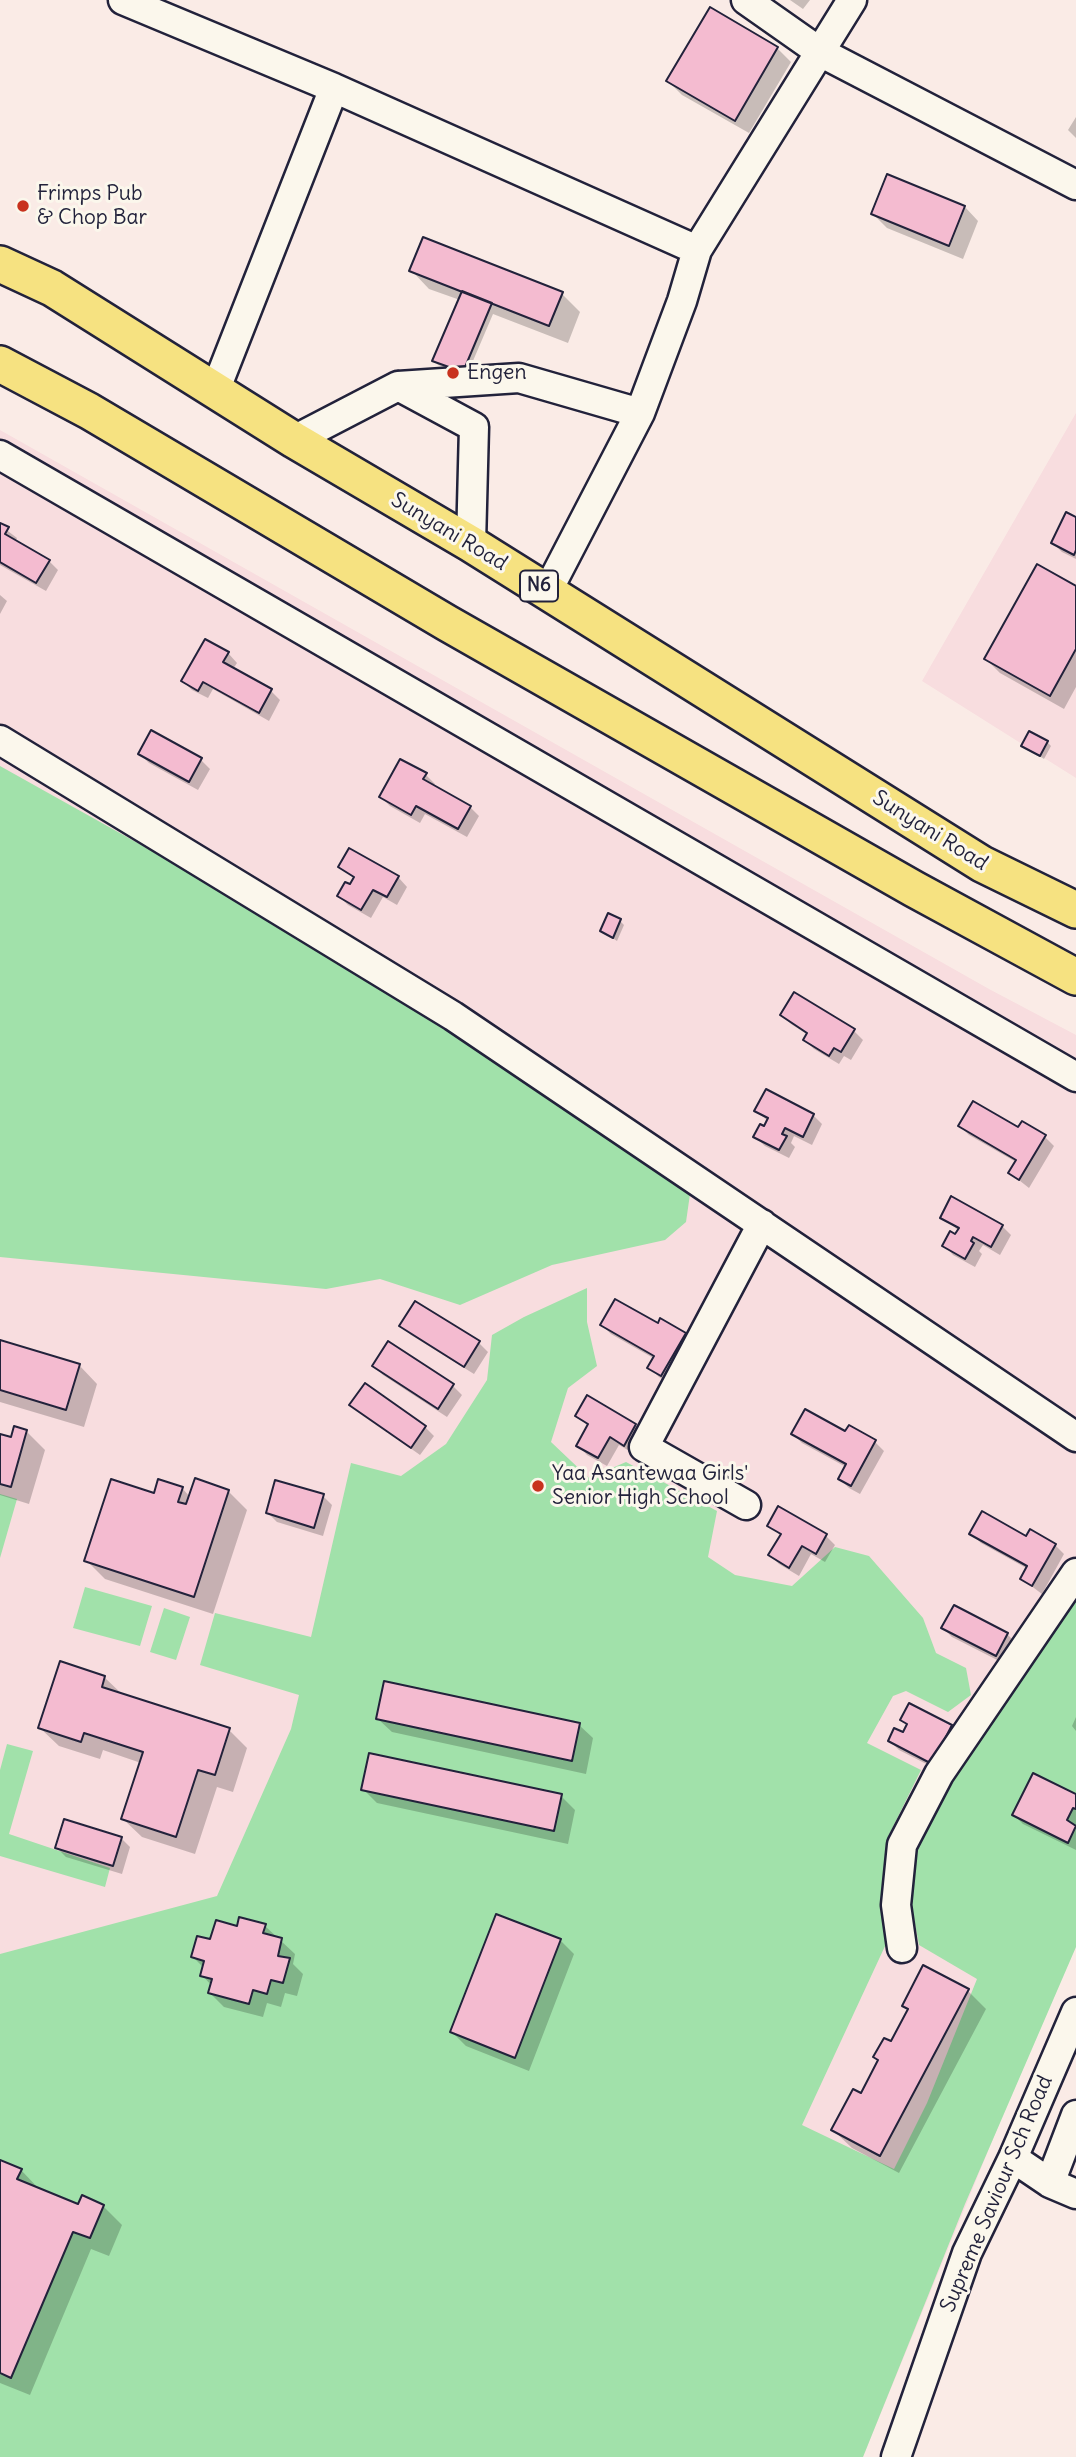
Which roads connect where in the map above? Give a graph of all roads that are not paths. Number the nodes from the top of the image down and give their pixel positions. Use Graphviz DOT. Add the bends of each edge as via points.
graph roads {
  1 [pos="123,0"];
  2 [pos="746,0"];
  3 [pos="852,0"];
  4 [pos="820,52"];
  5 [pos="334,88"];
  6 [pos="1076,185"];
  7 [pos="697,250"];
  8 [pos="0,264"];
  9 [pos="0,364"];
  10 [pos="398,386"];
  11 [pos="215,391"];
  12 [pos="640,413"];
  13 [pos="294,440"];
  14 [pos="0,455"];
  15 [pos="471,544"];
  16 [pos="547,592"];
  17 [pos="0,740"];
  18 [pos="1076,910"];
  19 [pos="1076,977"];
  20 [pos="1076,1077"];
  21 [pos="762,1224"];
  22 [pos="1076,1437"];
  23 [pos="746,1505"];
  24 [pos="1076,1573"];
  25 [pos="902,1948"];
  26 [pos="1076,2012"];
  27 [pos="1076,2115"];
  28 [pos="1013,2158"];
  29 [pos="1063,2188"];
  30 [pos="895,2457"];
  1 -- 5 [label="street"];
  2 -- 4 [label="street"];
  3 -- 4 [label="street"];
  4 -- 6 [label="street"];
  4 -- 7 [label="street"];
  5 -- 7 [label="street"];
  5 -- 11 [label="street"];
  7 -- 12 [label="street"];
  8 -- 11 [label="main road, Sunyani Road / N6" via="52,288"];
  9 -- 19 [label="main road" via="89,411 458,630"];
  10 -- 12 [label="street" via="519,378"];
  10 -- 13 [label="street"];
  10 -- 15 [label="street" via="474,427"];
  11 -- 13 [label="main road, Sunyani Road / N6"];
  12 -- 16 [label="street"];
  13 -- 15 [label="main road, Sunyani Road / N6"];
  14 -- 20 [label="street"];
  15 -- 16 [label="main road, Sunyani Road / N6"];
  16 -- 18 [label="main road, Sunyani Road / N6" via="982,864"];
  17 -- 21 [label="street" via="453,1016"];
  21 -- 22 [label="street"];
  21 -- 23 [label="street" via="644,1447"];
  24 -- 25 [label="street" via="939,1774 902,1845 896,1905"];
  26 -- 28 [label="street, Supreme Saviour Sch Road"];
  27 -- 29 [label="street"];
  28 -- 29 [label="street"];
  28 -- 30 [label="street, Supreme Saviour Sch Road" via="967,2253"];
}
